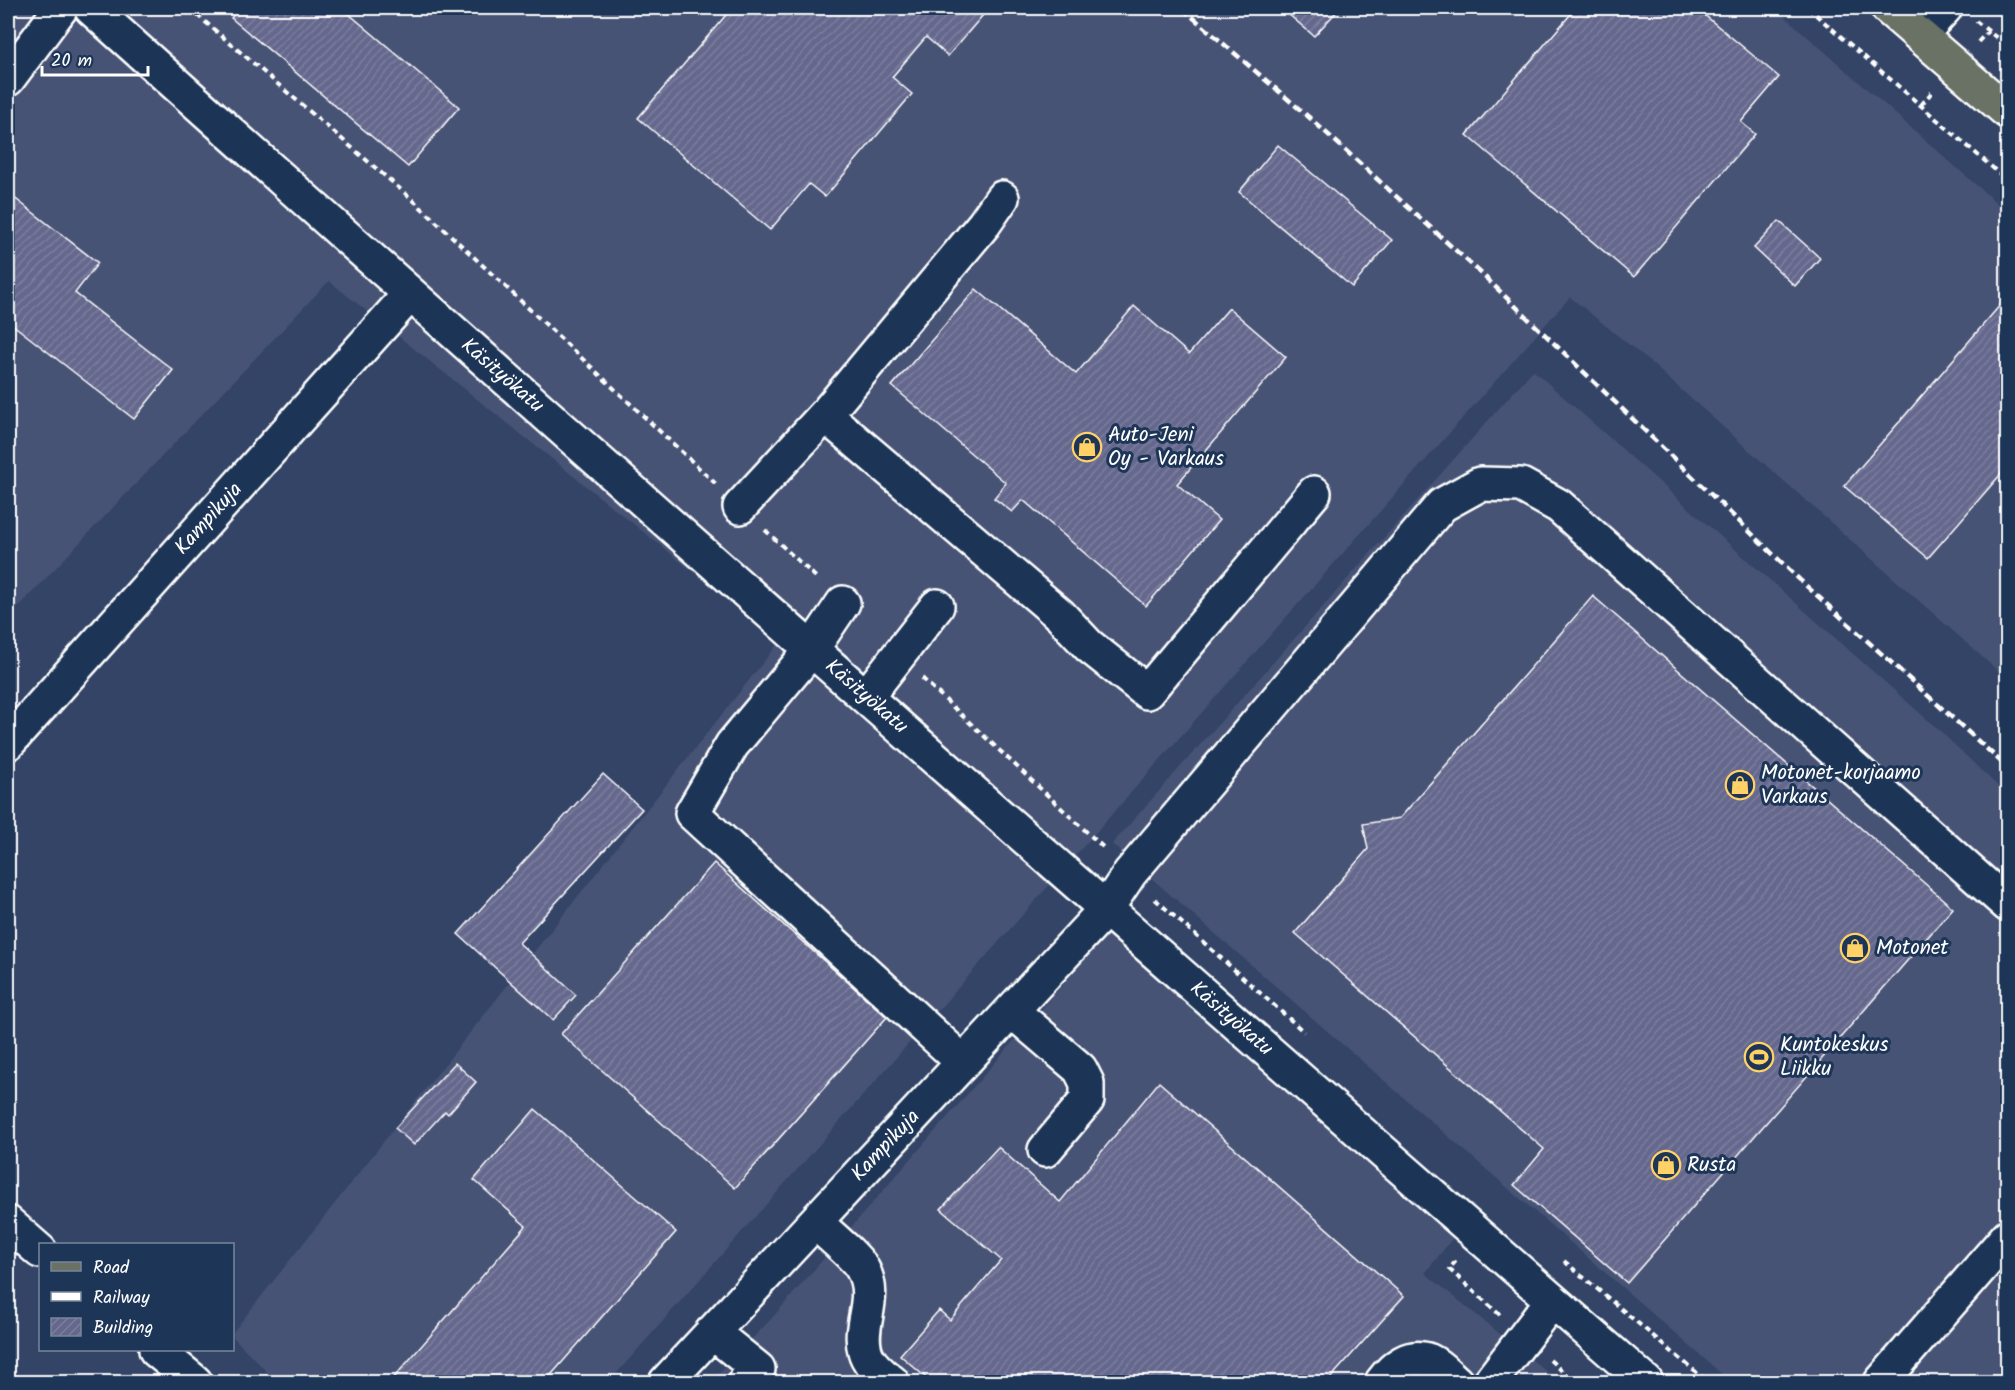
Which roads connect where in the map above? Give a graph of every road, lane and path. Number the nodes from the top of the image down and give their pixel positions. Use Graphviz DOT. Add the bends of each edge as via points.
graph roads {
  1 [pos="61,8"];
  2 [pos="91,8"];
  3 [pos="189,8"];
  4 [pos="1808,8"];
  5 [pos="1888,8"];
  6 [pos="1959,13"];
  7 [pos="1920,35"];
  8 [pos="2007,47"];
  9 [pos="8,79"];
  10 [pos="2007,112"];
  11 [pos="2007,181"];
  12 [pos="1002,198"];
  13 [pos="410,294"];
  14 [pos="825,415"];
  15 [pos="1314,493"];
  16 [pos="741,507"];
  17 [pos="843,603"];
  18 [pos="937,606"];
  19 [pos="812,649"];
  20 [pos="898,656"];
  21 [pos="866,697"];
  22 [pos="8,743"];
  23 [pos="1130,873"];
  24 [pos="2007,905"];
  25 [pos="1106,909"];
  26 [pos="1012,1011"];
  27 [pos="1307,1035"];
  28 [pos="963,1062"];
  29 [pos="1045,1150"];
  30 [pos="815,1222"];
  31 [pos="8,1223"];
  32 [pos="2007,1236"];
  33 [pos="39,1250"];
  34 [pos="1562,1259"];
  35 [pos="1552,1300"];
  36 [pos="712,1332"];
  37 [pos="157,1351"];
  38 [pos="759,1378"];
  39 [pos="195,1383"];
  40 [pos="666,1383"];
  41 [pos="892,1383"];
  42 [pos="1382,1383"];
  43 [pos="1456,1383"];
  44 [pos="1490,1383"];
  45 [pos="1646,1383"];
  46 [pos="1708,1383"];
  47 [pos="1881,1383"];
  1 -- 9 [label="street"];
  2 -- 13 [label="street, Käsityökatu"];
  3 -- 16 [label="path" via="413,201"];
  4 -- 11 [label="path"];
  5 -- 7 [label="main road"];
  6 -- 7 [label="street"];
  6 -- 8 [label="path"];
  7 -- 10 [label="main road"];
  12 -- 14 [label="street"];
  13 -- 19 [label="street, Käsityökatu"];
  13 -- 22 [label="street, Kampikuja"];
  14 -- 15 [label="street" via="1147,692"];
  14 -- 16 [label="street"];
  16 -- 17 [label="path"];
  17 -- 19 [label="street"];
  18 -- 20 [label="street"];
  19 -- 21 [label="street, Käsityökatu"];
  19 -- 28 [label="street" via="732,745 692,813"];
  20 -- 21 [label="street"];
  20 -- 23 [label="path"];
  21 -- 25 [label="street, Käsityökatu"];
  23 -- 24 [label="street, Kampikuja" via="1443,505 1480,484 1521,485 1559,506"];
  23 -- 25 [label="street, Kampikuja"];
  23 -- 27 [label="path"];
  25 -- 26 [label="street, Kampikuja"];
  25 -- 35 [label="street, Käsityökatu"];
  26 -- 28 [label="street, Kampikuja"];
  26 -- 29 [label="street" via="1080,1069 1087,1083 1087,1100"];
  28 -- 30 [label="street, Kampikuja"];
  30 -- 36 [label="street, Kampikuja"];
  30 -- 41 [label="street" via="862,1266 868,1286 865,1351"];
  31 -- 33 [label="street"];
  32 -- 47 [label="street"];
  34 -- 46 [label="path"];
  35 -- 44 [label="street"];
  35 -- 45 [label="street, Käsityökatu"];
  36 -- 38 [label="street"];
  36 -- 40 [label="street, Kampikuja"];
  37 -- 39 [label="street"];
  42 -- 43 [label="street" via="1403,1361 1418,1359 1431,1361"];
}
